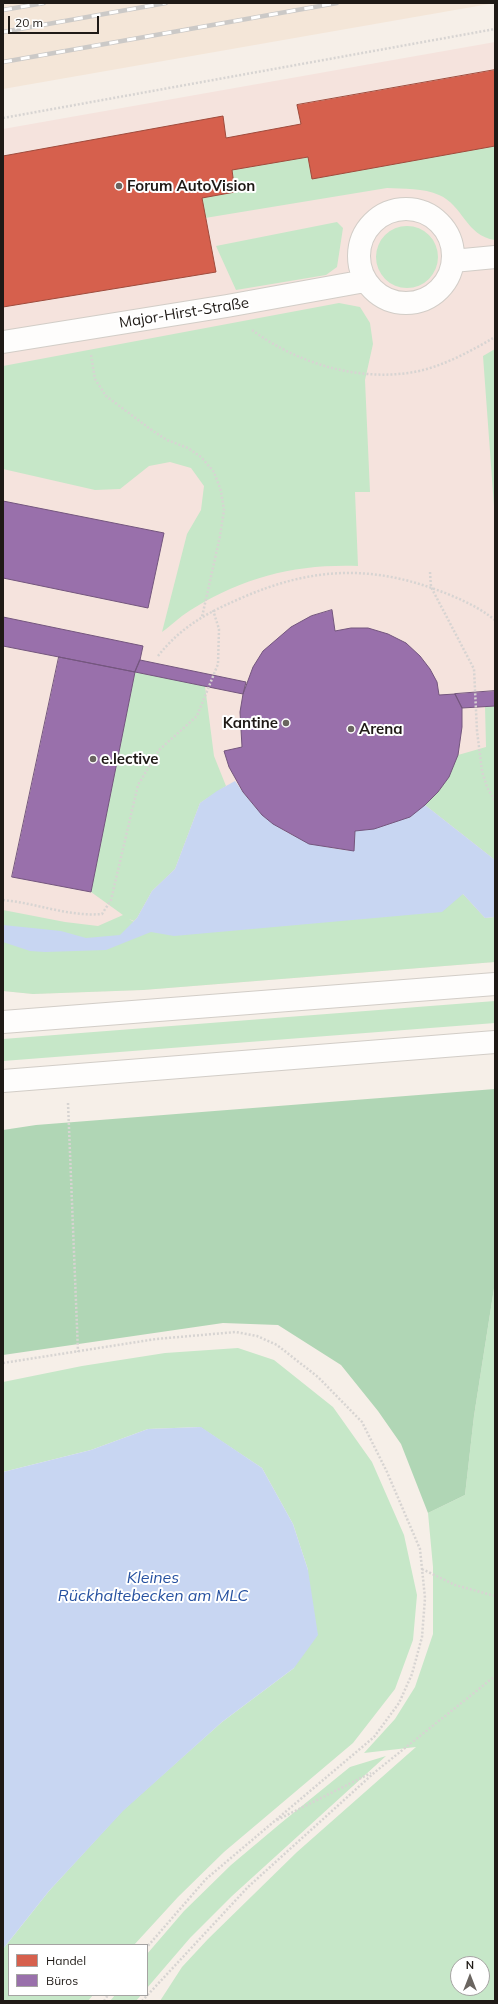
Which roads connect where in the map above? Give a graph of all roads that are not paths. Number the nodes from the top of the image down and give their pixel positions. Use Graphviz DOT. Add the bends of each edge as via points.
graph roads {
  1 [pos="495,257"];
  2 [pos="453,261"];
  3 [pos="365,281"];
  4 [pos="3,342"];
  5 [pos="495,984"];
  6 [pos="3,1022"];
  7 [pos="495,1042"];
  8 [pos="3,1081"];
  1 -- 2 [label="main road"];
  2 -- 3 [label="main road" via="450,274 434,294 409,303 395,302 382,297"];
  2 -- 3 [label="main road" via="452,246 436,219 423,212 407,209 392,211 378,218 361,240 358,254"];
  3 -- 4 [label="main road, Major-Hirst-Straße"];
  5 -- 6 [label="main road"];
  7 -- 8 [label="main road"];
}
